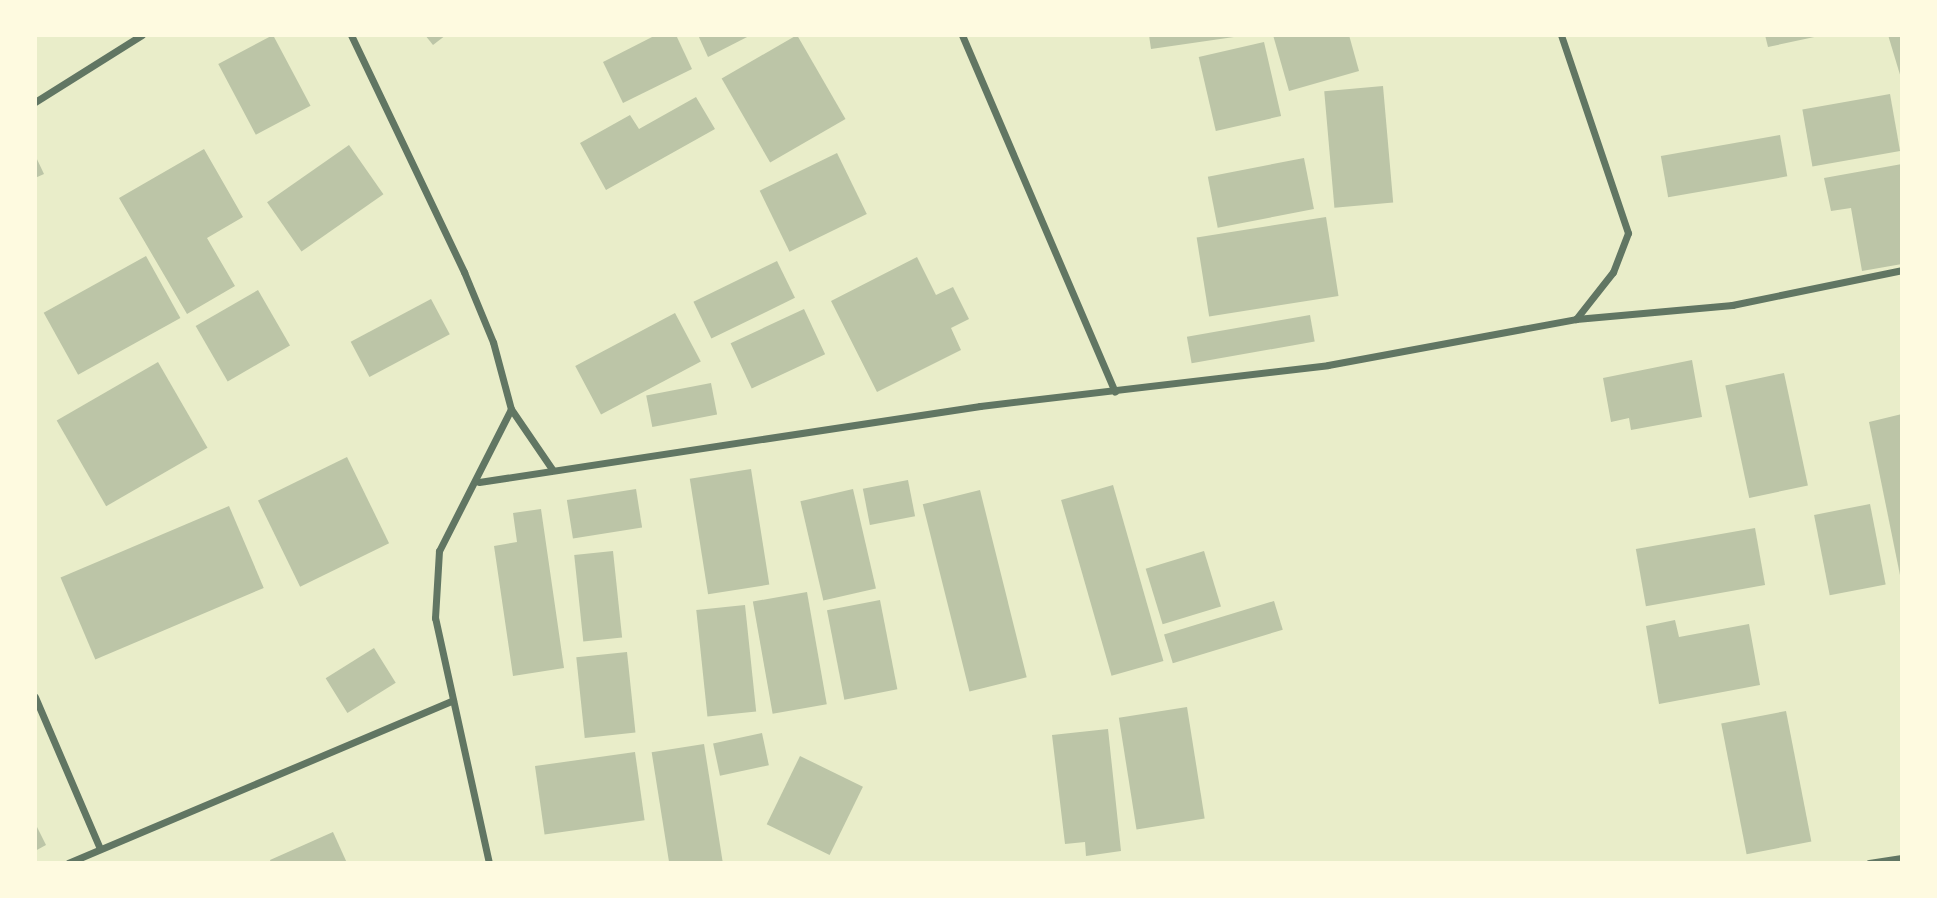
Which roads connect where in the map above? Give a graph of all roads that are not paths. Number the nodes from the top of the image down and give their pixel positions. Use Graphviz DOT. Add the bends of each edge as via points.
graph roads {
  1 [pos="142,35"];
  2 [pos="351,35"];
  3 [pos="962,35"];
  4 [pos="1561,35"];
  5 [pos="35,102"];
  6 [pos="1902,270"];
  7 [pos="1576,319"];
  8 [pos="1115,392"];
  9 [pos="511,409"];
  10 [pos="552,468"];
  11 [pos="479,482"];
  12 [pos="35,697"];
  13 [pos="453,700"];
  14 [pos="100,849"];
  15 [pos="1902,858"];
  16 [pos="68,863"];
  17 [pos="489,863"];
  18 [pos="1869,863"];
  1 -- 5 [label="street"];
  2 -- 9 [label="street" via="483,318"];
  3 -- 8 [label="street"];
  4 -- 7 [label="street" via="1628,233 1614,272"];
  6 -- 7 [label="street" via="1732,305"];
  7 -- 8 [label="street" via="1328,365"];
  8 -- 10 [label="street"];
  9 -- 10 [label="street"];
  9 -- 11 [label="street"];
  10 -- 11 [label="street"];
  11 -- 13 [label="street" via="457,506 439,551 435,618"];
  12 -- 14 [label="street"];
  13 -- 14 [label="street"];
  13 -- 17 [label="street"];
  14 -- 16 [label="street"];
  15 -- 18 [label="street"];
}
